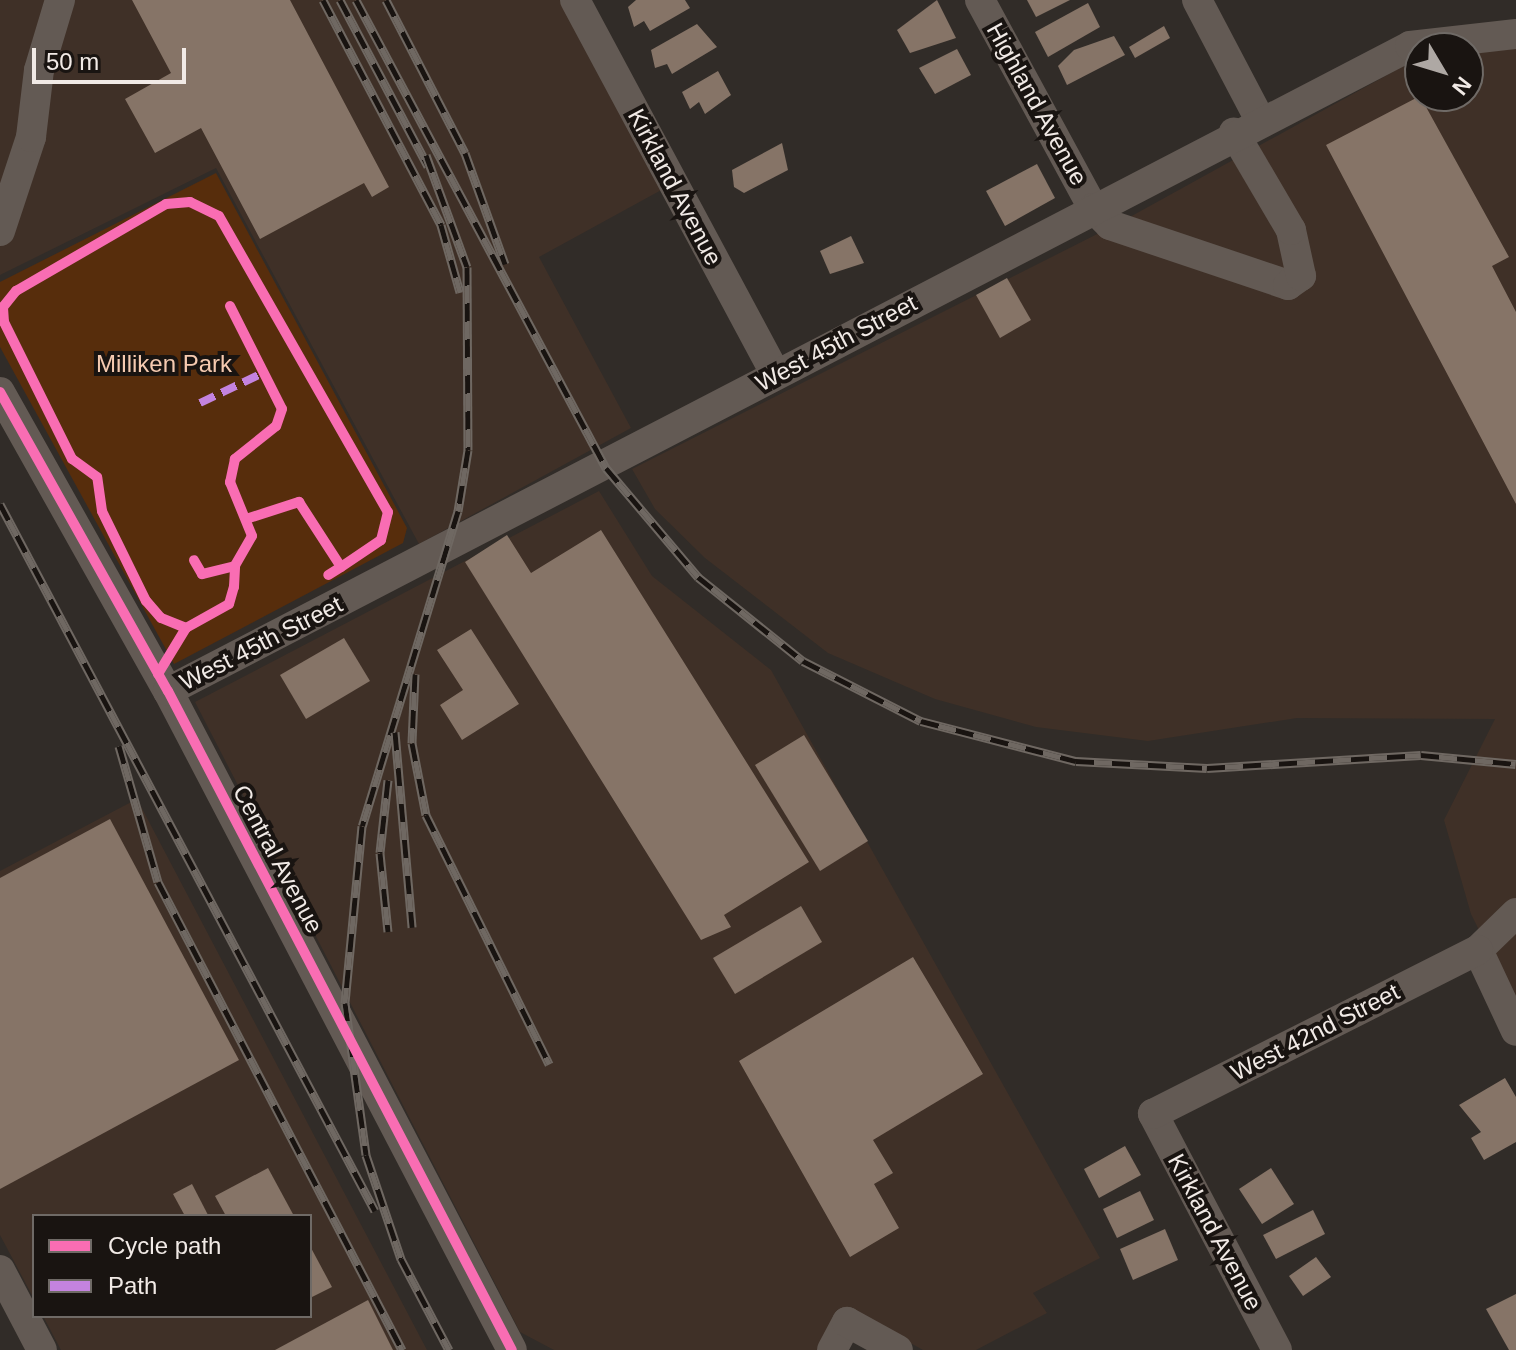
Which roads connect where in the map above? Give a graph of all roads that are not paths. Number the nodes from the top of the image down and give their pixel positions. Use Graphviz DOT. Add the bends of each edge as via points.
graph roads {
  1 [pos="60,0"];
  2 [pos="980,0"];
  3 [pos="1197,0"];
  4 [pos="577,1"];
  5 [pos="1516,34"];
  6 [pos="1247,127"];
  7 [pos="1093,208"];
  8 [pos="0,231"];
  9 [pos="776,375"];
  10 [pos="0,392"];
  11 [pos="168,691"];
  12 [pos="1516,913"];
  13 [pos="1478,950"];
  14 [pos="1516,1031"];
  15 [pos="1153,1114"];
  16 [pos="0,1270"];
  17 [pos="870,1340"];
  18 [pos="42,1350"];
  19 [pos="512,1350"];
  20 [pos="832,1350"];
  21 [pos="1277,1350"];
  1 -- 8 [label="street" via="39,70 31,137"];
  2 -- 7 [label="street, Highland Avenue"];
  3 -- 6 [label="street"];
  4 -- 9 [label="street, Kirkland Avenue"];
  5 -- 6 [label="street, West 45th Street" via="1410,46"];
  6 -- 7 [label="street, West 45th Street"];
  6 -- 7 [label="street" via="1291,230 1301,276 1288,285 1141,239"];
  7 -- 9 [label="street, West 45th Street"];
  9 -- 11 [label="street, West 45th Street"];
  10 -- 11 [label="street, Central Avenue"];
  11 -- 19 [label="street, Central Avenue"];
  12 -- 13 [label="street"];
  13 -- 14 [label="street"];
  13 -- 15 [label="street, West 42nd Street"];
  15 -- 21 [label="street, Kirkland Avenue"];
  16 -- 18 [label="street"];
  17 -- 20 [label="street"];
}
